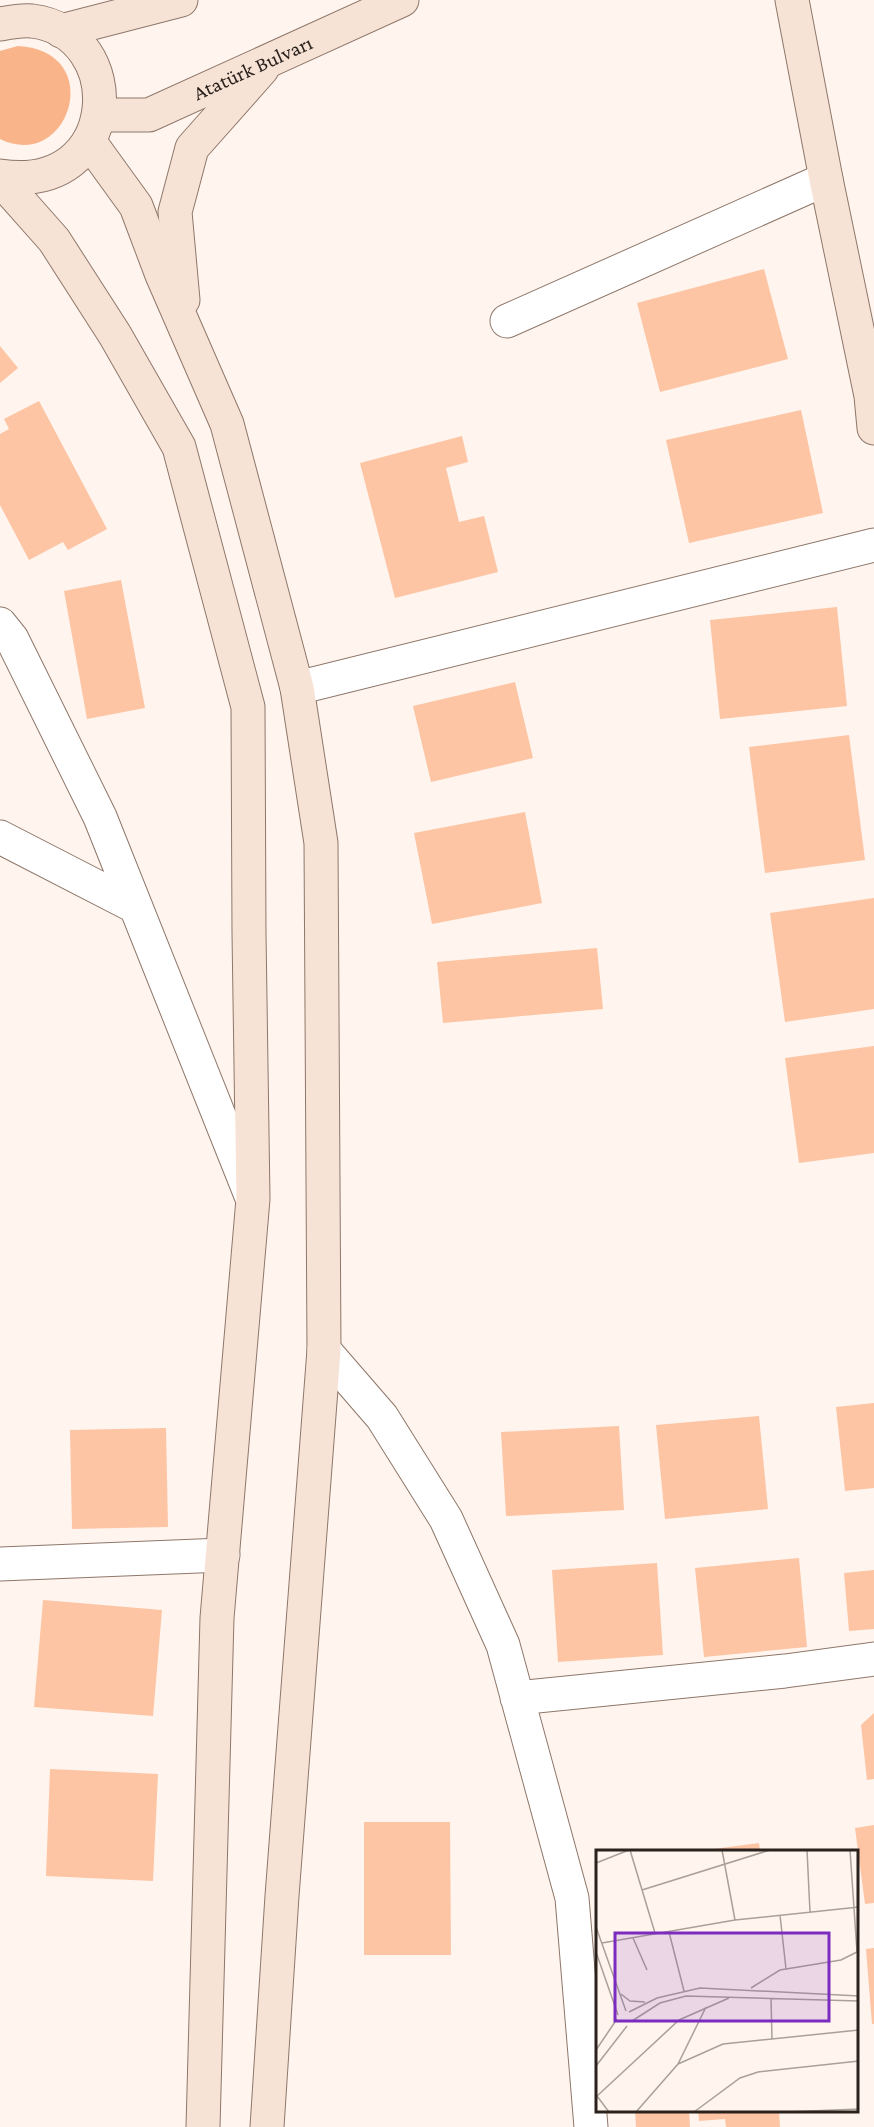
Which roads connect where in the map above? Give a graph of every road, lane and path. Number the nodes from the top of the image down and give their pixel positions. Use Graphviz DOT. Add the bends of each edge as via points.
graph roads {
  1 [pos="181,0"];
  2 [pos="402,0"];
  3 [pos="792,0"];
  4 [pos="7,17"];
  5 [pos="61,31"];
  6 [pos="269,60"];
  7 [pos="94,128"];
  8 [pos="0,177"];
  9 [pos="826,179"];
  10 [pos="507,321"];
  11 [pos="186,329"];
  12 [pos="873,396"];
  13 [pos="874,428"];
  14 [pos="874,545"];
  15 [pos="0,624"];
  16 [pos="297,688"];
  17 [pos="0,837"];
  18 [pos="136,908"];
  19 [pos="253,1199"];
  20 [pos="324,1350"];
  21 [pos="223,1555"];
  22 [pos="0,1564"];
  23 [pos="874,1659"];
  24 [pos="517,1698"];
  25 [pos="203,2127"];
  26 [pos="267,2127"];
  27 [pos="591,2127"];
  1 -- 5 [label="main road"];
  2 -- 6 [label="main road, Atatürk Bulvarı"];
  3 -- 9 [label="main road"];
  4 -- 5 [label="main road"];
  5 -- 7 [label="main road" via="88,58 97,76 100,95"];
  6 -- 7 [label="main road, Atatürk Bulvarı" via="149,115"];
  6 -- 11 [label="main road" via="192,148 175,212"];
  7 -- 8 [label="main road" via="76,157 58,170 39,177"];
  7 -- 11 [label="main road" via="136,206"];
  8 -- 19 [label="main road" via="54,240 115,334 179,447 248,707"];
  9 -- 10 [label="street"];
  9 -- 12 [label="main road"];
  11 -- 16 [label="main road" via="227,424"];
  12 -- 13 [label="main road"];
  14 -- 16 [label="street"];
  15 -- 18 [label="street" via="12,639 100,817"];
  16 -- 20 [label="main road" via="321,843"];
  17 -- 18 [label="street"];
  18 -- 19 [label="street"];
  19 -- 21 [label="main road"];
  20 -- 24 [label="street" via="382,1417 446,1519 503,1645"];
  20 -- 26 [label="main road"];
  21 -- 22 [label="street"];
  21 -- 25 [label="main road" via="217,1618"];
  23 -- 24 [label="street"];
  24 -- 27 [label="street" via="572,1898"];
}
